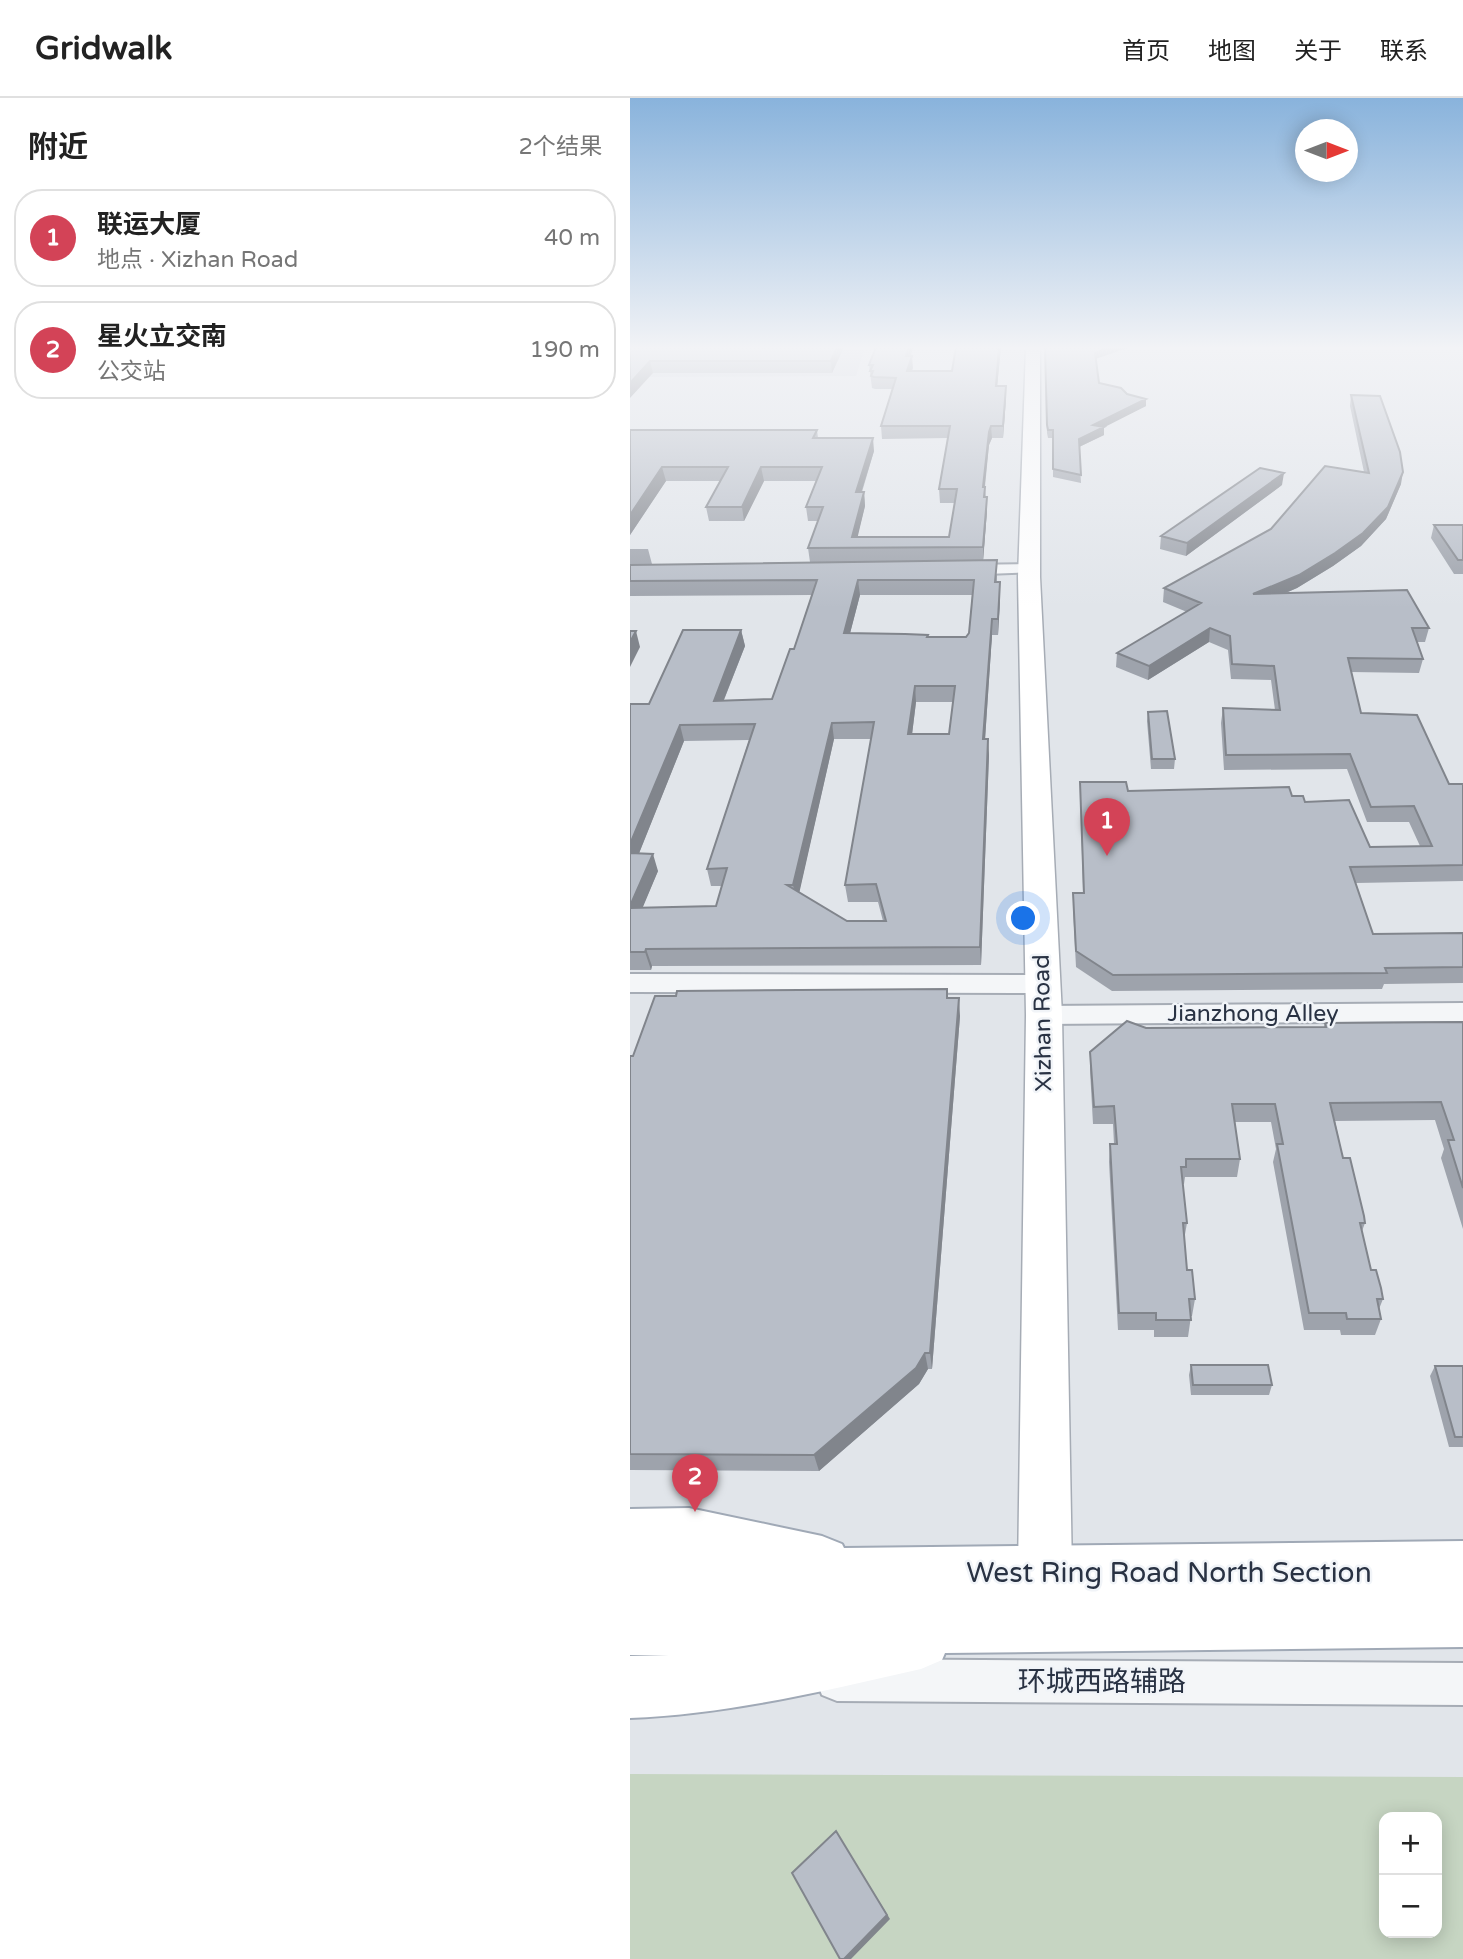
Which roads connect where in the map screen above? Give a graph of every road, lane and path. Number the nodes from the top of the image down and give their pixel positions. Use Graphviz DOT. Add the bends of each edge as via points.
graph roads {
  1 [pos="1031,434"];
  2 [pos="1029,569"];
  3 [pos="947,570"];
  4 [pos="630,983"];
  5 [pos="1043,1000"];
  6 [pos="1463,1012"];
  7 [pos="630,1537"];
  8 [pos="1463,1570"];
  9 [pos="1045,1573"];
  10 [pos="876,1574"];
  11 [pos="630,1584"];
  12 [pos="1463,1618"];
  13 [pos="995,1622"];
  14 [pos="630,1626"];
  15 [pos="741,1679"];
  16 [pos="1463,1684"];
  17 [pos="630,1687"];
  1 -- 2 [label="street, Xizhan Road"];
  2 -- 3 [label="street"];
  2 -- 5 [label="street, Xizhan Road"];
  4 -- 5 [label="street, Jianzhong Alley"];
  5 -- 6 [label="street, Jianzhong Alley"];
  5 -- 9 [label="street, Xizhan Road"];
  7 -- 10 [label="main road, West Ring Road North Section" via="689,1536"];
  8 -- 9 [label="main road, West Ring Road North Section"];
  9 -- 10 [label="main road, West Ring Road North Section"];
  10 -- 11 [label="main road, West Ring Road North Section"];
  12 -- 13 [label="main road, West Ring Road North Section" via="1190,1624"];
  13 -- 14 [label="main road, West Ring Road North Section"];
  13 -- 15 [label="main road, West Ring Road North Section"];
  15 -- 16 [label="street, 环城西路辅路"];
  15 -- 17 [label="main road, West Ring Road North Section"];
}
